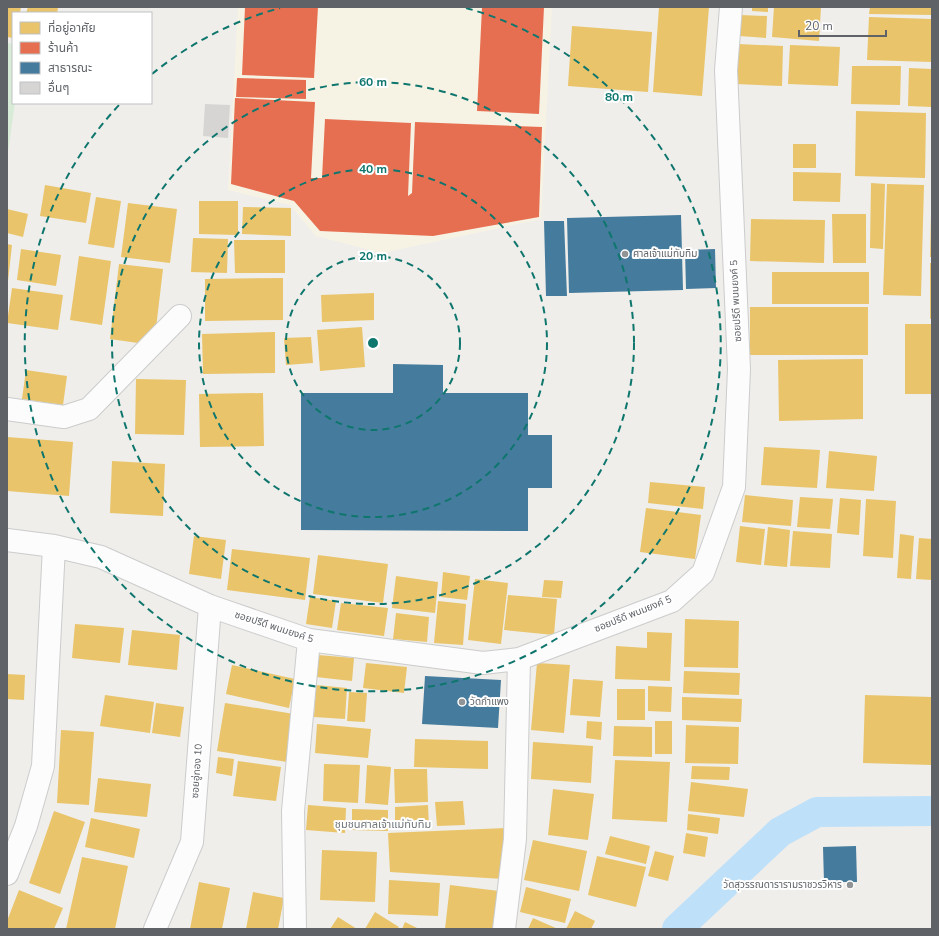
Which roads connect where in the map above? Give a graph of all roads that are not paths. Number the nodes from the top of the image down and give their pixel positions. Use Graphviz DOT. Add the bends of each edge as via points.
graph roads {
  1 [pos="731,7"];
  2 [pos="180,316"];
  3 [pos="7,409"];
  4 [pos="7,540"];
  5 [pos="54,546"];
  6 [pos="210,606"];
  7 [pos="309,640"];
  8 [pos="519,659"];
  9 [pos="7,874"];
  10 [pos="155,929"];
  11 [pos="295,929"];
  12 [pos="504,929"];
  1 -- 8 [label="street, ซอยปรีดี พนมยงค์ 5" via="726,70 739,369 734,487 703,573 672,601"];
  2 -- 3 [label="street" via="89,409 64,417"];
  4 -- 5 [label="street, ซอยปรีดี พนมยงค์ 5"];
  5 -- 6 [label="street, ซอยปรีดี พนมยงค์ 5" via="101,557"];
  5 -- 9 [label="street" via="42,766 26,826"];
  6 -- 7 [label="street, ซอยปรีดี พนมยงค์ 5"];
  6 -- 10 [label="street, ซอยอู่ทอง 10" via="192,842"];
  7 -- 8 [label="street, ซอยปรีดี พนมยงค์ 5" via="483,663"];
  7 -- 11 [label="street" via="293,811"];
  8 -- 12 [label="street" via="515,839"];
}
